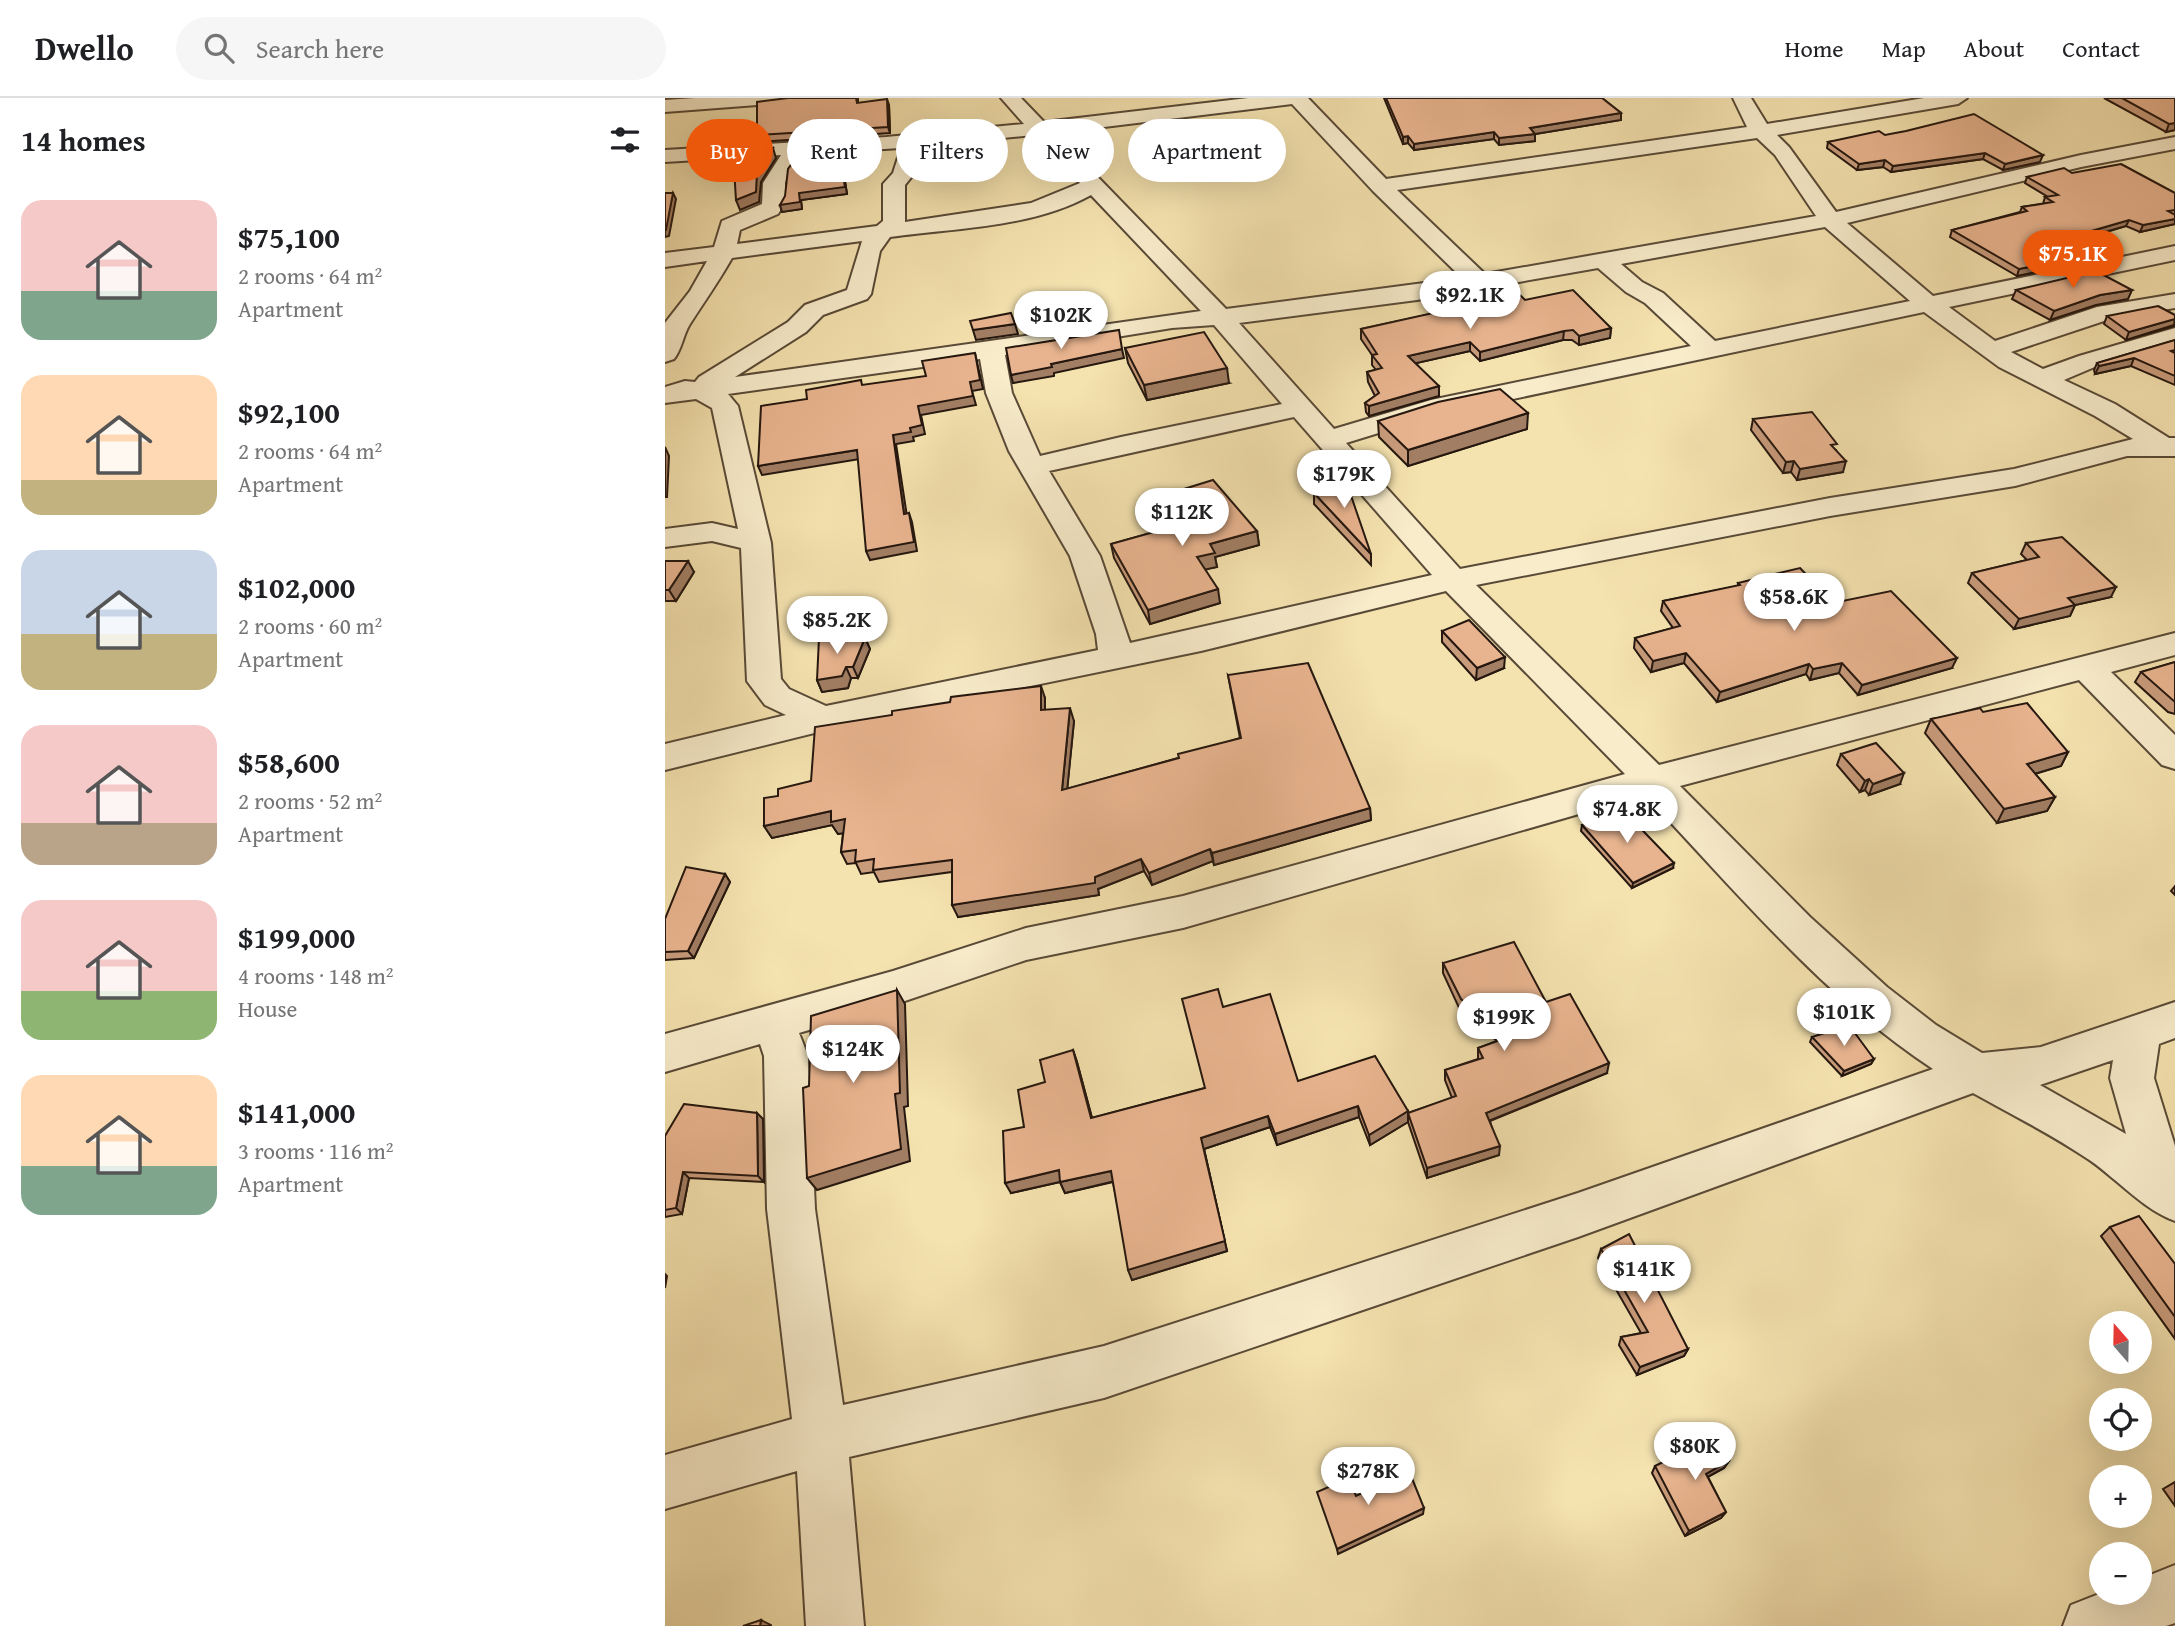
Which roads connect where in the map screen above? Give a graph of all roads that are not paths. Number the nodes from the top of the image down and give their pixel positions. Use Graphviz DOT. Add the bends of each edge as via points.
graph roads {
  1 [pos="771,98"];
  2 [pos="1010,98"];
  3 [pos="1295,98"];
  4 [pos="1742,98"];
  5 [pos="1958,98"];
  6 [pos="665,106"];
  7 [pos="1030,119"];
  8 [pos="1114,119"];
  9 [pos="780,129"];
  10 [pos="1763,131"];
  11 [pos="787,138"];
  12 [pos="2175,144"];
  13 [pos="787,148"];
  14 [pos="665,156"];
  15 [pos="787,157"];
  16 [pos="896,182"];
  17 [pos="1090,182"];
  18 [pos="1093,185"];
  19 [pos="1381,186"];
  20 [pos="1830,220"];
  21 [pos="885,232"];
  22 [pos="725,252"];
  23 [pos="2174,254"];
  24 [pos="665,260"];
  25 [pos="1603,260"];
  26 [pos="1479,281"];
  27 [pos="2175,301"];
  28 [pos="1927,303"];
  29 [pos="1221,318"];
  30 [pos="2175,336"];
  31 [pos="1709,349"];
  32 [pos="1992,350"];
  33 [pos="991,351"];
  34 [pos="665,354"];
  35 [pos="2042,379"];
  36 [pos="665,388"];
  37 [pos="698,390"];
  38 [pos="665,395"];
  39 [pos="1300,408"];
  40 [pos="1329,439"];
  41 [pos="2172,450"];
  42 [pos="1032,467"];
  43 [pos="665,538"];
  44 [pos="756,543"];
  45 [pos="1453,580"];
  46 [pos="2175,644"];
  47 [pos="1116,658"];
  48 [pos="2085,666"];
  49 [pos="821,718"];
  50 [pos="2175,756"];
  51 [pos="665,757"];
  52 [pos="1652,780"];
  53 [pos="773,1022"];
  54 [pos="2157,1026"];
  55 [pos="665,1053"];
  56 [pos="1976,1073"];
  57 [pos="2170,1194"];
  58 [pos="821,1437"];
  59 [pos="665,1482"];
  60 [pos="2175,1594"];
  61 [pos="835,1626"];
  62 [pos="2092,1626"];
  1 -- 6 [label="street"];
  2 -- 7 [label="street"];
  3 -- 8 [label="street"];
  3 -- 19 [label="street"];
  4 -- 10 [label="street" via="1753,122"];
  5 -- 10 [label="street"];
  9 -- 11 [label="street"];
  10 -- 19 [label="street"];
  10 -- 20 [label="street"];
  12 -- 20 [label="street" via="2081,161"];
  13 -- 14 [label="street"];
  15 -- 22 [label="street" via="774,183 770,209 730,226"];
  16 -- 21 [label="street" via="894,218"];
  17 -- 18 [label="street"];
  18 -- 21 [label="street" via="1054,204"];
  18 -- 29 [label="street"];
  19 -- 26 [label="street"];
  20 -- 25 [label="street"];
  20 -- 28 [label="street"];
  21 -- 22 [label="street"];
  21 -- 37 [label="street" via="870,244 859,295 814,310 797,327"];
  22 -- 24 [label="street"];
  22 -- 34 [label="street" via="676,326"];
  23 -- 28 [label="street"];
  25 -- 26 [label="street"];
  25 -- 31 [label="street"];
  26 -- 29 [label="street" via="1352,303"];
  27 -- 32 [label="street" via="2082,320"];
  28 -- 31 [label="street"];
  28 -- 32 [label="street"];
  29 -- 33 [label="street" via="1172,321"];
  29 -- 39 [label="street"];
  30 -- 35 [label="street"];
  31 -- 40 [label="street" via="1431,408"];
  32 -- 35 [label="street"];
  33 -- 37 [label="street"];
  33 -- 42 [label="street" via="999,393"];
  35 -- 41 [label="street"];
  36 -- 37 [label="street"];
  37 -- 38 [label="street"];
  37 -- 44 [label="street" via="725,406"];
  39 -- 40 [label="street"];
  39 -- 42 [label="street"];
  40 -- 45 [label="street"];
  41 -- 45 [label="street" via="2126,448 2015,477 1830,507"];
  42 -- 47 [label="street" via="1085,556"];
  43 -- 44 [label="street" via="712,532"];
  44 -- 49 [label="street" via="764,681 777,697"];
  45 -- 47 [label="street"];
  45 -- 52 [label="street"];
  46 -- 48 [label="street"];
  47 -- 49 [label="street"];
  48 -- 50 [label="street"];
  48 -- 52 [label="street"];
  49 -- 51 [label="street"];
  52 -- 53 [label="street" via="1164,917 1026,944"];
  52 -- 56 [label="street" via="1872,999"];
  53 -- 55 [label="street"];
  53 -- 58 [label="street" via="786,1056 792,1209"];
  54 -- 56 [label="street" via="2041,1066"];
  54 -- 57 [label="street" via="2132,1078"];
  56 -- 57 [label="street" via="2084,1131"];
  56 -- 58 [label="street" via="1565,1220 1117,1368"];
  58 -- 59 [label="street"];
  58 -- 61 [label="street"];
  60 -- 62 [label="street"];
}
